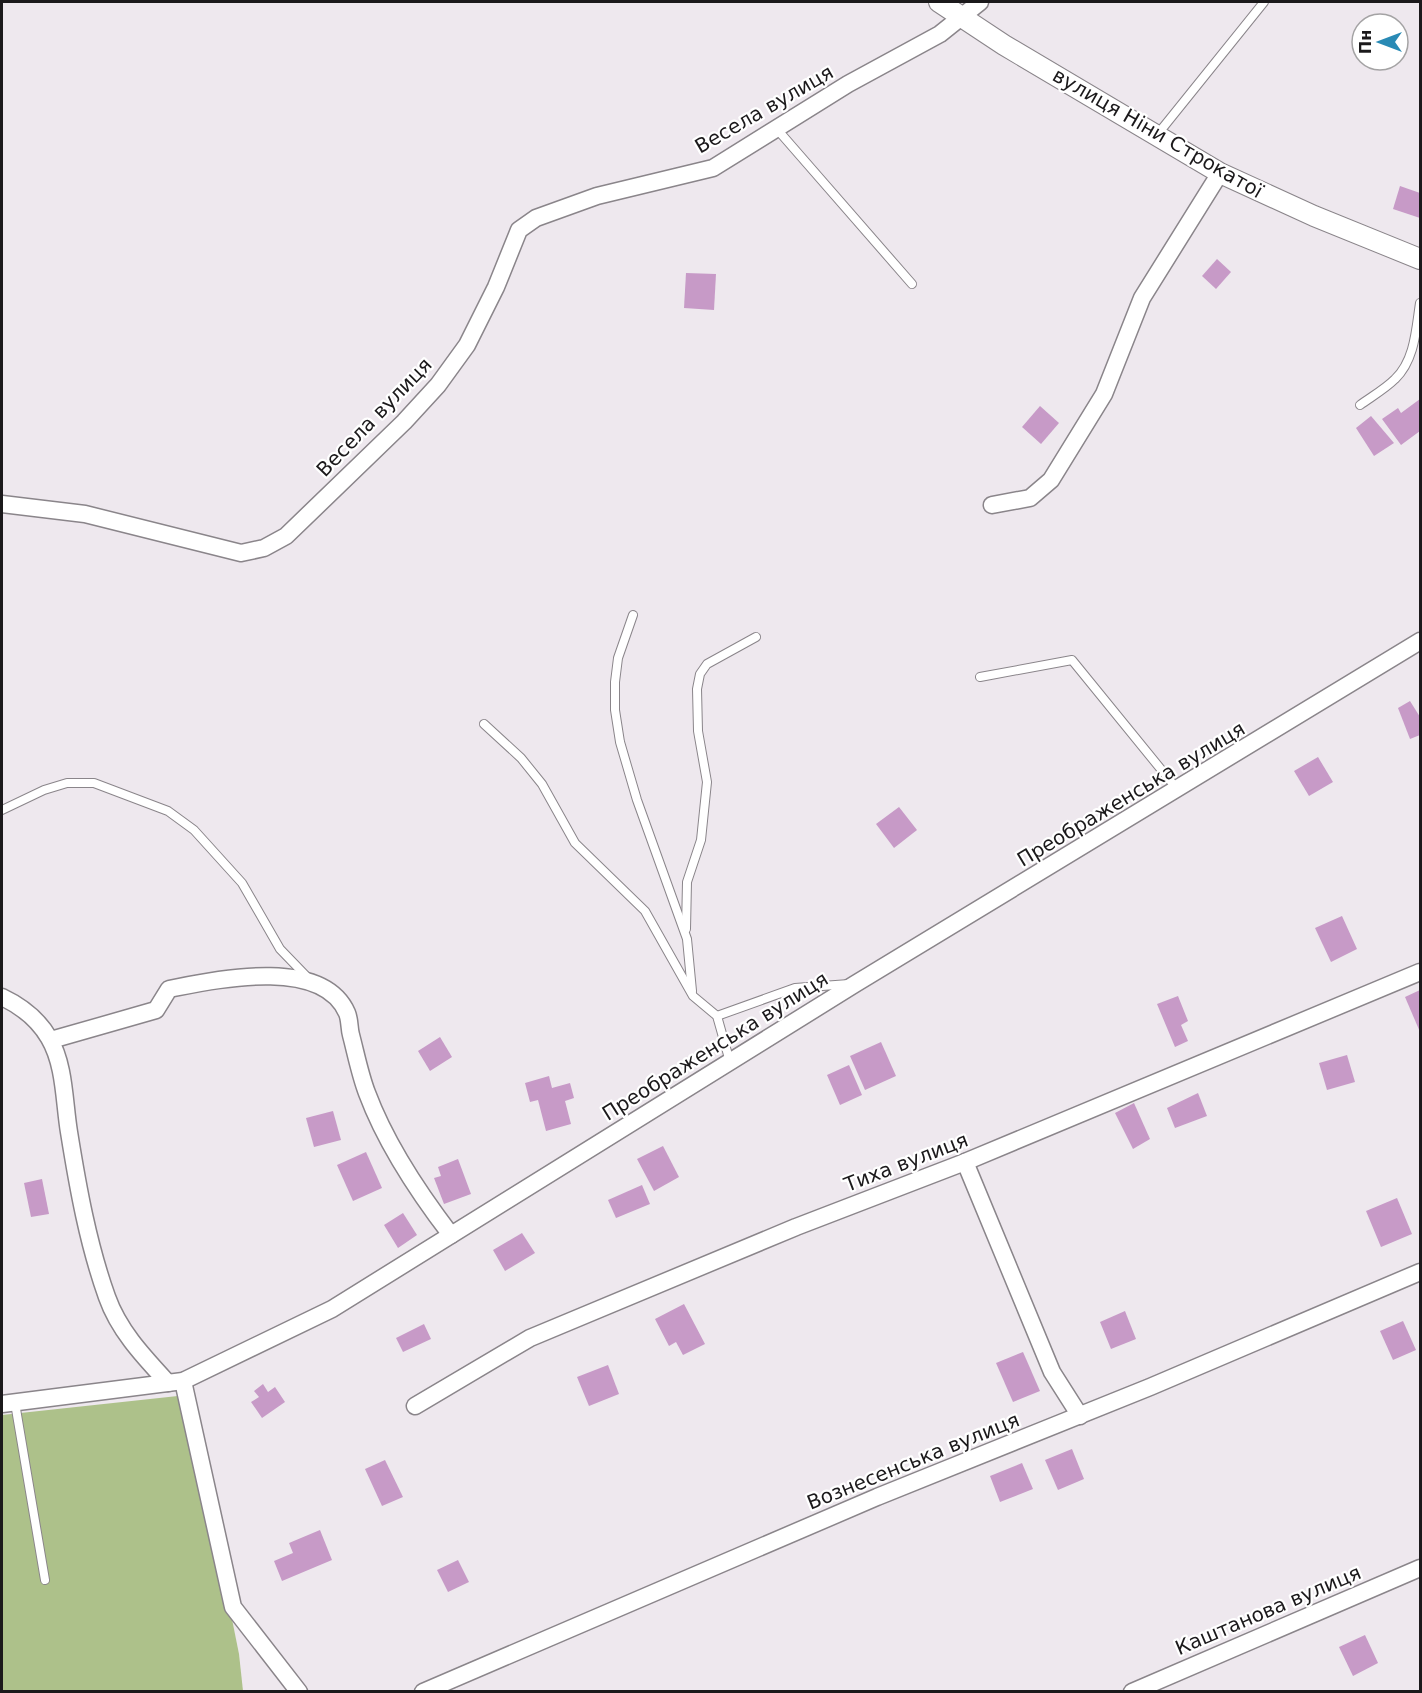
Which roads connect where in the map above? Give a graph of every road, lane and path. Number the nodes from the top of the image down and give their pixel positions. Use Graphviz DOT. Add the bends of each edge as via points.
graph roads {
  1 [pos="939,2"];
  2 [pos="980,2"];
  3 [pos="1264,2"];
  4 [pos="963,18"];
  5 [pos="776,128"];
  6 [pos="1157,135"];
  7 [pos="1220,173"];
  8 [pos="1420,260"];
  9 [pos="912,284"];
  10 [pos="1420,303"];
  11 [pos="1360,405"];
  12 [pos="2,504"];
  13 [pos="992,505"];
  14 [pos="633,615"];
  15 [pos="756,637"];
  16 [pos="1420,641"];
  17 [pos="980,677"];
  18 [pos="484,724"];
  19 [pos="1177,790"];
  20 [pos="2,810"];
  21 [pos="687,939"];
  22 [pos="1420,972"];
  23 [pos="855,984"];
  24 [pos="315,986"];
  25 [pos="693,996"];
  26 [pos="2,997"];
  27 [pos="717,1016"];
  28 [pos="51,1040"];
  29 [pos="730,1062"];
  30 [pos="965,1162"];
  31 [pos="451,1234"];
  32 [pos="1420,1272"];
  33 [pos="176,1382"];
  34 [pos="8,1404"];
  35 [pos="414,1406"];
  36 [pos="1080,1416"];
  37 [pos="1420,1568"];
  38 [pos="45,1580"];
  39 [pos="299,1692"];
  40 [pos="423,1692"];
  41 [pos="1132,1692"];
  1 -- 4 [label="street, вулиця Ніни Строкатої"];
  2 -- 4 [label="street, Весела вулиця"];
  3 -- 6 [label="lane"];
  4 -- 5 [label="street, Весела вулиця"];
  4 -- 6 [label="street, вулиця Ніни Строкатої"];
  5 -- 9 [label="lane"];
  5 -- 12 [label="street, Весела вулиця" via="713,168 597,196 536,218 519,231 467,345 438,385 286,536 264,548 241,553 85,514"];
  6 -- 7 [label="street, вулиця Ніни Строкатої"];
  7 -- 8 [label="street, вулиця Ніни Строкатої"];
  7 -- 13 [label="street" via="1142,298 1104,394 1051,480 1030,498"];
  10 -- 11 [label="lane" via="1407,362 1395,379"];
  14 -- 21 [label="lane" via="618,658 615,682 620,741"];
  15 -- 21 [label="lane" via="707,664 700,674 698,732 706,782 701,840 687,882"];
  16 -- 19 [label="street, Преображенська вулиця"];
  17 -- 19 [label="lane" via="1072,660"];
  18 -- 25 [label="lane" via="542,784 575,843 645,911"];
  19 -- 23 [label="street, Преображенська вулиця"];
  20 -- 24 [label="lane" via="67,783 94,783 168,811 194,830 242,883 280,949"];
  21 -- 25 [label="lane"];
  22 -- 30 [label="street, Тиха вулиця"];
  23 -- 27 [label="lane" via="795,988"];
  23 -- 29 [label="street, Преображенська вулиця"];
  24 -- 28 [label="street" via="284,977 249,975 169,989 156,1010"];
  24 -- 31 [label="street" via="336,996 348,1014 367,1093 391,1145"];
  25 -- 27 [label="lane"];
  26 -- 28 [label="street" via="18,1004"];
  27 -- 29 [label="lane"];
  28 -- 33 [label="street" via="61,1074 82,1209 108,1300 125,1333"];
  29 -- 31 [label="street, Преображенська вулиця"];
  30 -- 35 [label="street, Тиха вулиця" via="530,1338"];
  30 -- 36 [label="street" via="1052,1372"];
  31 -- 33 [label="street, Преображенська вулиця" via="332,1309"];
  32 -- 36 [label="street, Вознесенська вулиця"];
  33 -- 34 [label="street, Преображенська вулиця"];
  33 -- 39 [label="street" via="233,1607"];
  34 -- 38 [label="lane"];
  36 -- 40 [label="street, Вознесенська вулиця" via="877,1497"];
  37 -- 41 [label="street, Каштанова вулиця"];
}
